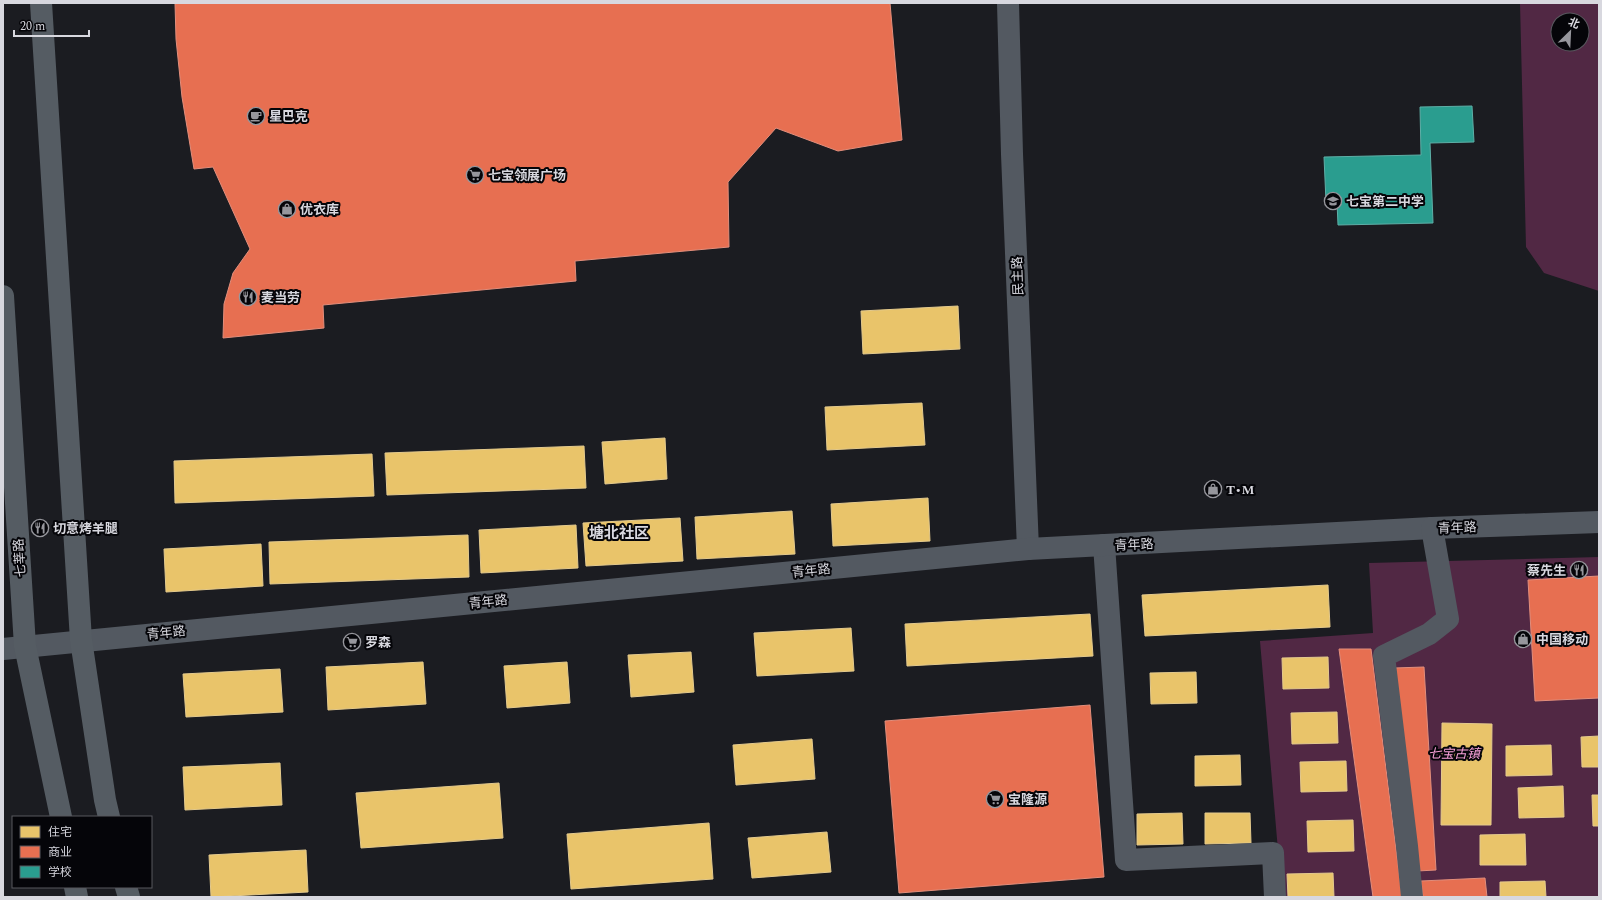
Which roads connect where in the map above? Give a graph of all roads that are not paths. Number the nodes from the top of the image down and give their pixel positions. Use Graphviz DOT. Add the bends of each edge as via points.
graph roads {
  1 [pos="41,3"];
  2 [pos="1008,3"];
  3 [pos="3,296"];
  4 [pos="1599,522"];
  5 [pos="1432,528"];
  6 [pos="1104,545"];
  7 [pos="1028,549"];
  8 [pos="81,640"];
  9 [pos="25,646"];
  10 [pos="3,649"];
  11 [pos="61,816"];
  12 [pos="109,816"];
  13 [pos="1275,897"];
  14 [pos="1412,897"];
  1 -- 8 [label="main road"];
  2 -- 7 [label="street, 民主路"];
  3 -- 9 [label="main road, 七莘路"];
  4 -- 5 [label="street, 青年路"];
  5 -- 6 [label="street, 青年路"];
  5 -- 14 [label="street" via="1448,619 1429,634 1384,656"];
  6 -- 7 [label="street, 青年路"];
  6 -- 13 [label="street" via="1126,860 1273,853"];
  7 -- 8 [label="street, 青年路"];
  8 -- 9 [label="street, 青年路"];
  8 -- 12 [label="main road"];
  9 -- 10 [label="street, 青年路"];
  9 -- 11 [label="main road, 七莘路"];
}
